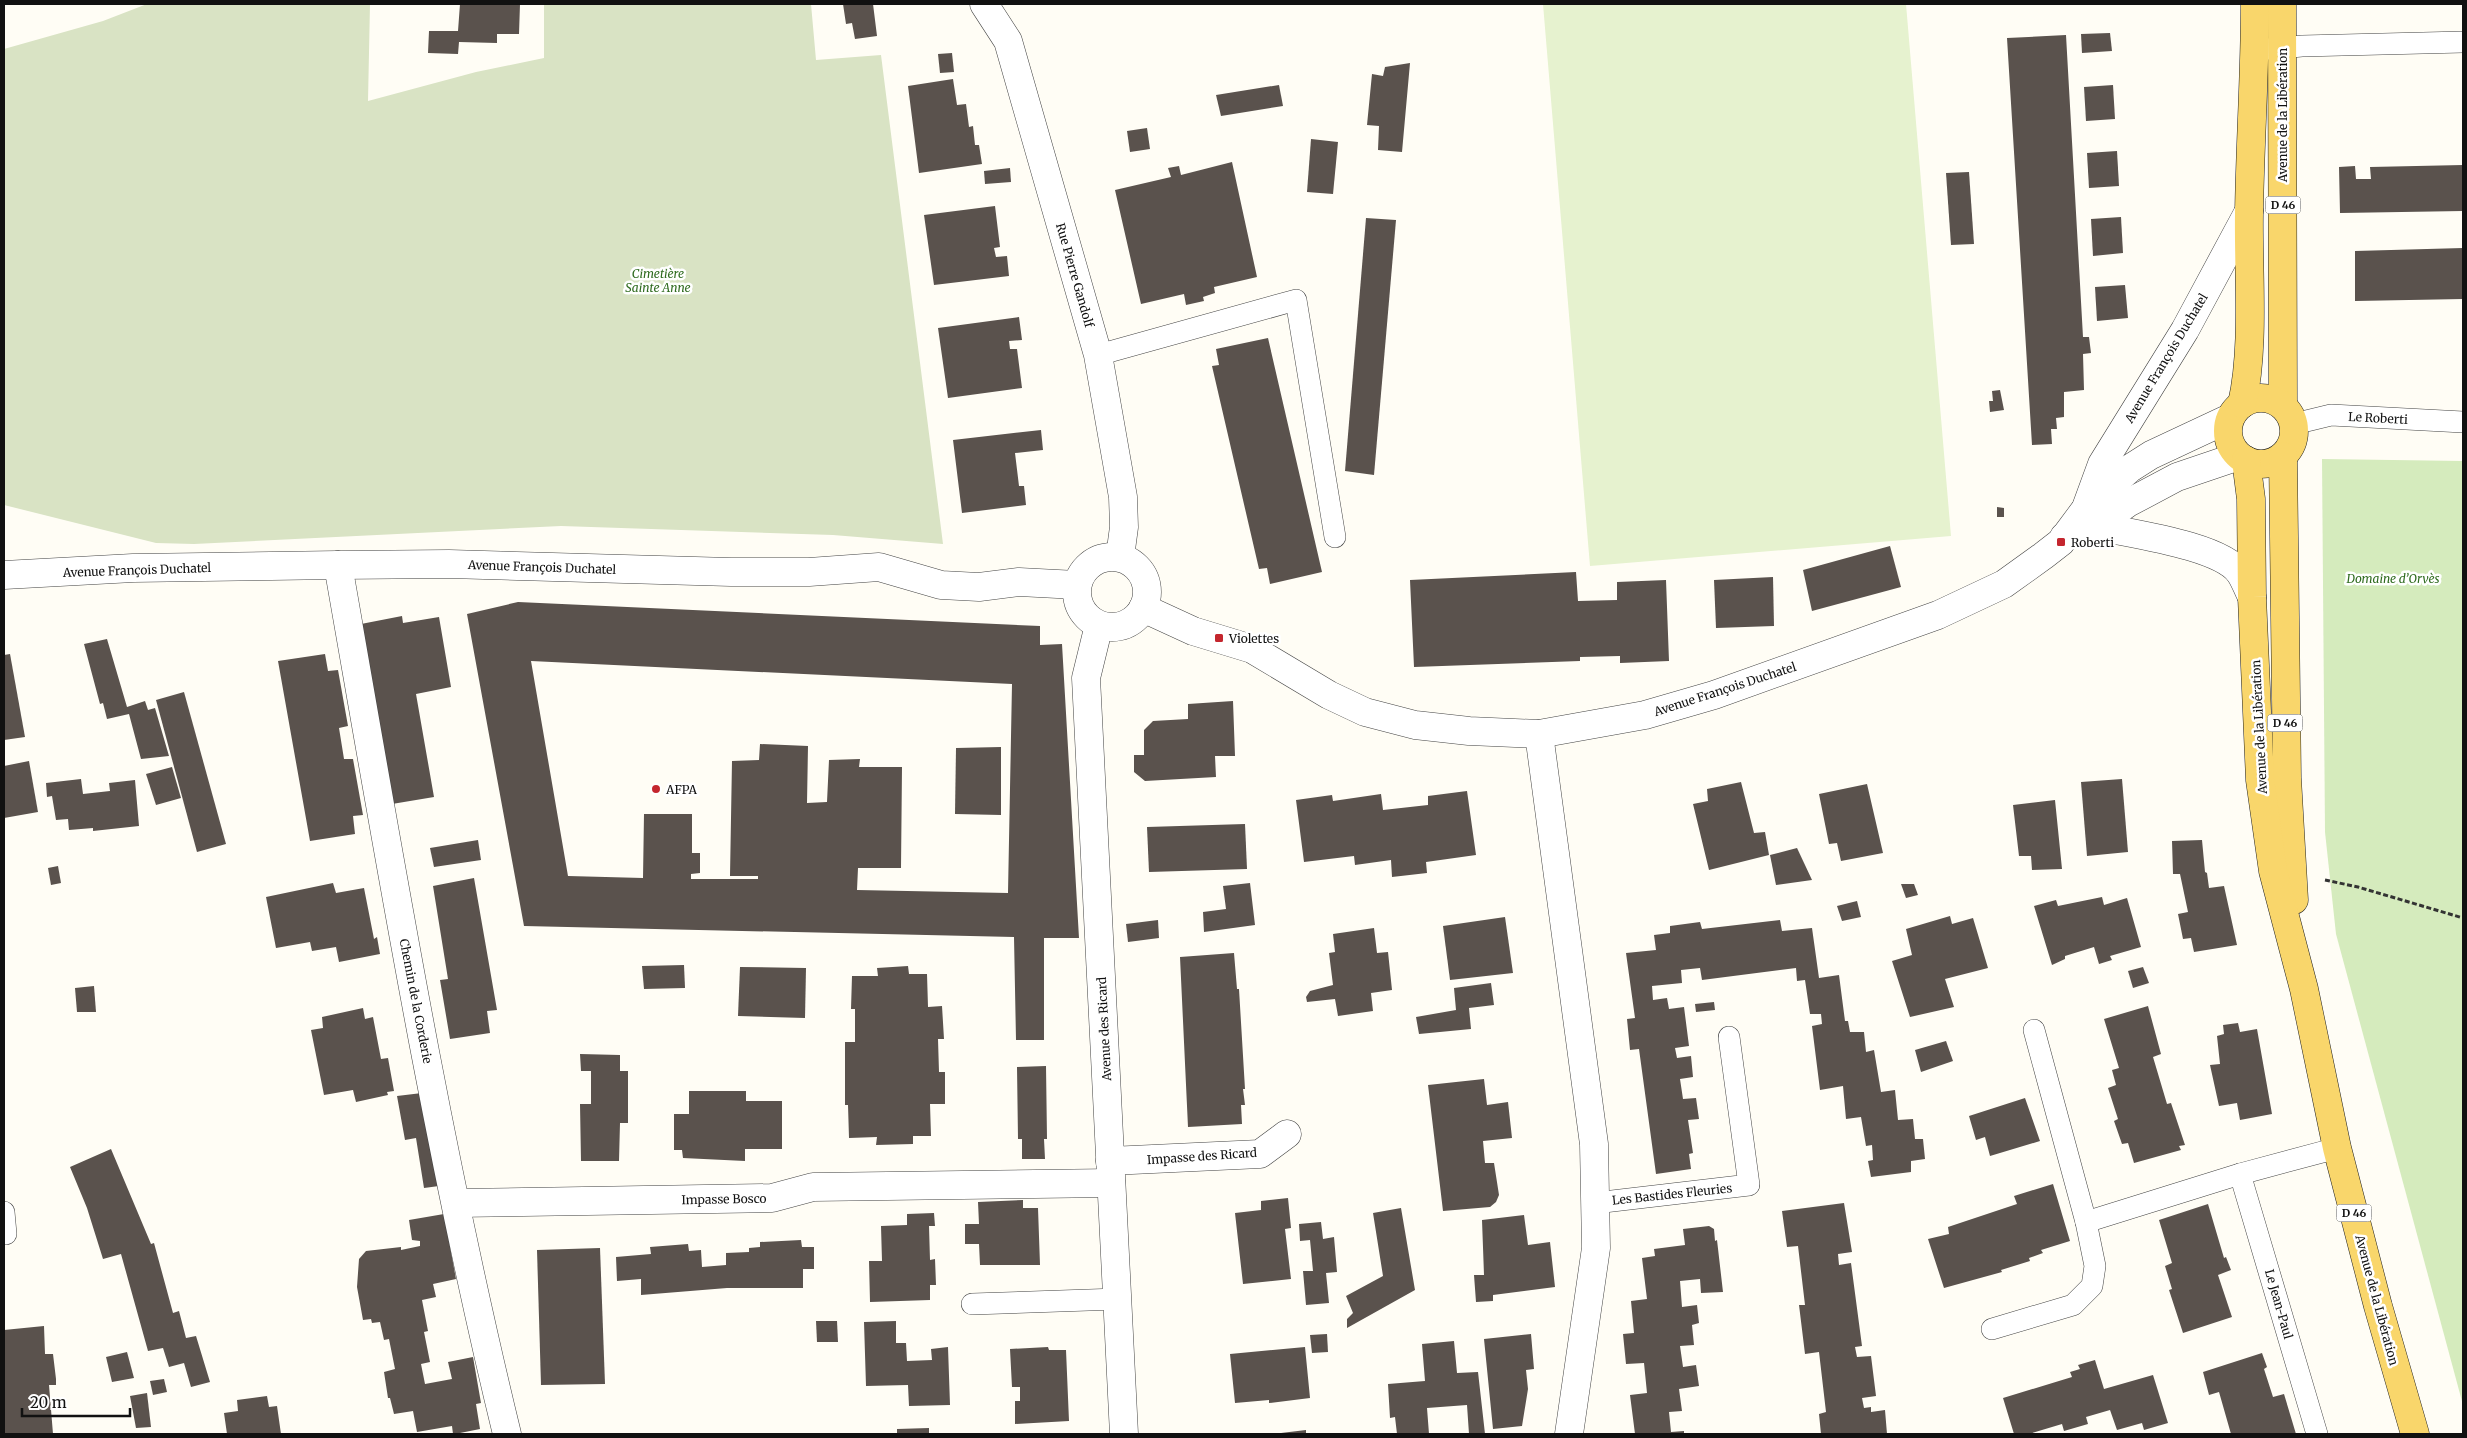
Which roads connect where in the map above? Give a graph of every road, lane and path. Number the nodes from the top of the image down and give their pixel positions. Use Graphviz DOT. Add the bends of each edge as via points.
graph roads {
  1 [pos="984,4"];
  2 [pos="2255,4"];
  3 [pos="2282,4"];
  4 [pos="2463,42"];
  5 [pos="2268,49"];
  6 [pos="2249,211"];
  7 [pos="1098,355"];
  8 [pos="2236,411"];
  9 [pos="2288,415"];
  10 [pos="2463,422"];
  11 [pos="2283,456"];
  12 [pos="2242,458"];
  13 [pos="2091,517"];
  14 [pos="1335,537"];
  15 [pos="1120,558"];
  16 [pos="338,565"];
  17 [pos="4,575"];
  18 [pos="1077,585"];
  19 [pos="2252,597"];
  20 [pos="1143,608"];
  21 [pos="1099,626"];
  22 [pos="1539,734"];
  23 [pos="2292,874"];
  24 [pos="2463,918"];
  25 [pos="2304,989"];
  26 [pos="2034,1030"];
  27 [pos="1729,1037"];
  28 [pos="1287,1134"];
  29 [pos="2337,1148"];
  30 [pos="1111,1172"];
  31 [pos="2240,1174"];
  32 [pos="456,1203"];
  33 [pos="1595,1203"];
  34 [pos="4,1212"];
  35 [pos="2086,1222"];
  36 [pos="4,1234"];
  37 [pos="1118,1299"];
  38 [pos="972,1304"];
  39 [pos="1992,1329"];
  40 [pos="508,1434"];
  41 [pos="1124,1434"];
  42 [pos="1569,1434"];
  43 [pos="2317,1434"];
  44 [pos="2415,1434"];
  1 -- 7 [label="street, Rue Pierre Gandolf" via="1008,41"];
  2 -- 5 [label="main road, Avenue de la Libération / D 46"];
  3 -- 5 [label="main road, Avenue de la Libération / D 46"];
  4 -- 5 [label="lane"];
  5 -- 6 [label="main road, Avenue de la Libération / D 46"];
  5 -- 9 [label="main road, Avenue de la Libération / D 46"];
  6 -- 8 [label="main road, Avenue de la Libération / D 46" via="2248,356 2246,385"];
  6 -- 13 [label="street, Avenue François Duchatel" via="2185,330 2102,464"];
  7 -- 14 [label="lane" via="1296,300"];
  7 -- 15 [label="street, Rue Pierre Gandolf" via="1124,497"];
  8 -- 9 [label="main road" via="2256,398 2270,399"];
  8 -- 12 [label="main road" via="2229,438"];
  8 -- 13 [label="street, Avenue François Duchatel" via="2129,469"];
  9 -- 10 [label="lane, Le Roberti"];
  9 -- 11 [label="main road" via="2294,436"];
  11 -- 12 [label="main road" via="2258,464"];
  11 -- 23 [label="main road, Avenue de la Libération / D 46" via="2286,758"];
  12 -- 13 [label="street, Avenue François Duchatel" via="2177,477 2128,504"];
  12 -- 19 [label="main road, Avenue de la Libération / D 46" via="2251,500"];
  13 -- 19 [label="street" via="2226,561 2240,573"];
  13 -- 22 [label="street, Avenue François Duchatel" via="2004,584 1938,615 1714,695 1645,715"];
  15 -- 18 [label="street" via="1098,559 1081,574"];
  15 -- 20 [label="street" via="1130,562 1144,577 1147,598"];
  16 -- 17 [label="street, Avenue François Duchatel" via="133,568"];
  16 -- 18 [label="street, Avenue François Duchatel" via="449,564 731,572 809,572 880,567 941,585 979,587 1019,582"];
  16 -- 32 [label="street, Chemin de la Corderie" via="416,1005"];
  18 -- 21 [label="street" via="1076,598 1080,609"];
  19 -- 25 [label="main road, Avenue de la Libération / D 46" via="2260,780 2268,844 2277,893"];
  20 -- 21 [label="street" via="1138,616 1124,625"];
  20 -- 22 [label="street, Avenue François Duchatel" via="1193,631 1252,649 1329,695 1365,712 1416,725"];
  21 -- 30 [label="street, Avenue des Ricard" via="1086,678"];
  22 -- 33 [label="street" via="1594,1144"];
  23 -- 24 [label="path" via="2358,887"];
  23 -- 25 [label="main road, Avenue de la Libération / D 46"];
  25 -- 29 [label="main road, Avenue de la Libération / D 46"];
  26 -- 35 [label="lane"];
  27 -- 33 [label="lane, Les Bastides Fleuries" via="1749,1186"];
  28 -- 30 [label="street, Impasse des Ricard" via="1260,1154"];
  29 -- 31 [label="lane"];
  29 -- 44 [label="main road, Avenue de la Libération / D 46"];
  30 -- 32 [label="street, Impasse Bosco" via="813,1187 772,1198"];
  30 -- 37 [label="street, Avenue des Ricard"];
  31 -- 35 [label="lane"];
  31 -- 43 [label="lane, Le Jean-Paul"];
  32 -- 40 [label="street, Chemin de la Corderie" via="474,1299"];
  33 -- 42 [label="street" via="1596,1248"];
  34 -- 36 [label="lane"];
  35 -- 39 [label="lane" via="2095,1266 2092,1286 2073,1305"];
  37 -- 38 [label="lane"];
  37 -- 41 [label="street, Avenue des Ricard"];
}
